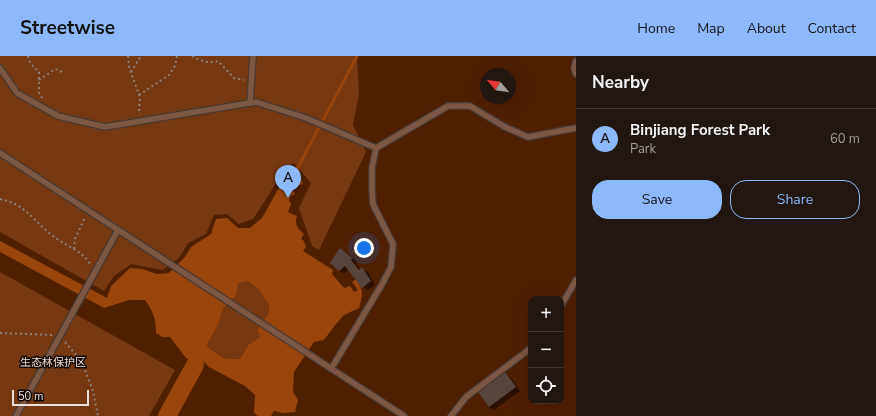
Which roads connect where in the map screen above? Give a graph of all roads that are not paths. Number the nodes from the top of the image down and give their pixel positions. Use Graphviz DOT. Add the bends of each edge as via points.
graph roads {
  1 [pos="253,56"];
  2 [pos="576,61"];
  3 [pos="0,68"];
  4 [pos="576,74"];
  5 [pos="250,103"];
  6 [pos="576,128"];
  7 [pos="376,148"];
  8 [pos="0,153"];
  9 [pos="118,230"];
  10 [pos="576,280"];
  11 [pos="564,301"];
  12 [pos="528,350"];
  13 [pos="330,369"];
  14 [pos="16,416"];
  15 [pos="404,416"];
  16 [pos="451,416"];
  1 -- 5 [label="lane"];
  2 -- 4 [label="lane"];
  3 -- 5 [label="lane" via="17,93 58,116 106,127"];
  5 -- 7 [label="lane" via="256,102 306,118"];
  6 -- 7 [label="lane" via="528,137 505,127 470,106 448,106"];
  7 -- 13 [label="lane" via="372,168 373,204 393,244 391,268"];
  8 -- 9 [label="lane"];
  9 -- 13 [label="lane"];
  9 -- 14 [label="lane"];
  10 -- 11 [label="lane"];
  12 -- 16 [label="lane" via="466,397"];
  13 -- 15 [label="lane"];
}
